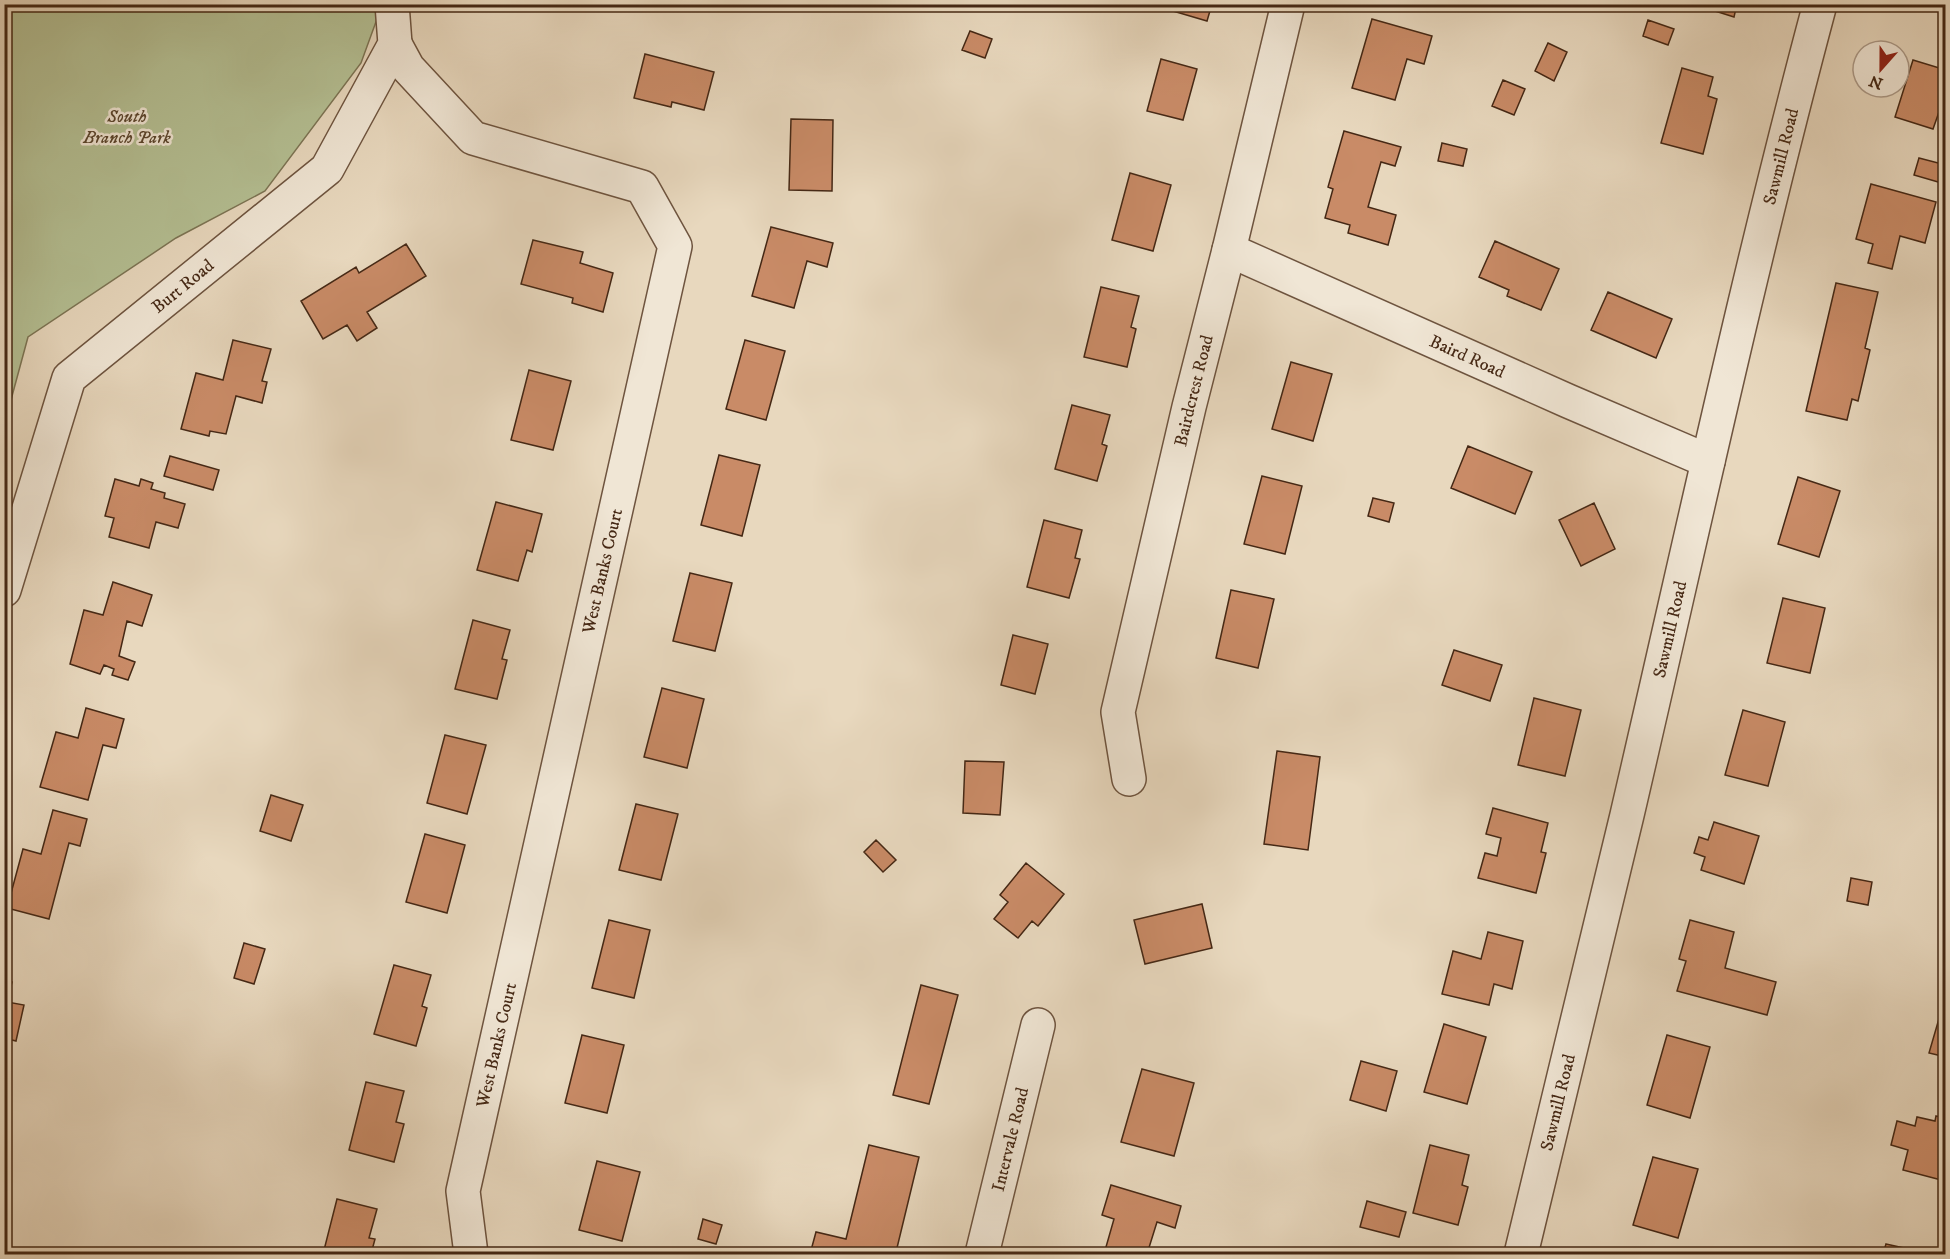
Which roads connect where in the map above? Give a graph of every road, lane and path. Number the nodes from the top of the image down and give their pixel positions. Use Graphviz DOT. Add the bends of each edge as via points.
graph roads {
  1 [pos="392,4"];
  2 [pos="1288,4"];
  3 [pos="1820,4"];
  4 [pos="395,44"];
  5 [pos="1229,250"];
  6 [pos="1707,461"];
  7 [pos="4,590"];
  8 [pos="1129,779"];
  9 [pos="1038,1025"];
  10 [pos="471,1254"];
  11 [pos="982,1254"];
  12 [pos="1521,1254"];
  1 -- 4 [label="street"];
  2 -- 5 [label="street, Bairdcrest Road"];
  3 -- 6 [label="street, Sawmill Road"];
  4 -- 7 [label="street, Burt Road" via="327,169 69,378"];
  4 -- 10 [label="street, West Banks Court" via="408,68 473,138 642,187 675,246 463,1191"];
  5 -- 6 [label="street, Baird Road"];
  5 -- 8 [label="street, Bairdcrest Road" via="1118,712"];
  6 -- 12 [label="street, Sawmill Road"];
  9 -- 11 [label="street, Intervale Road"];
}
